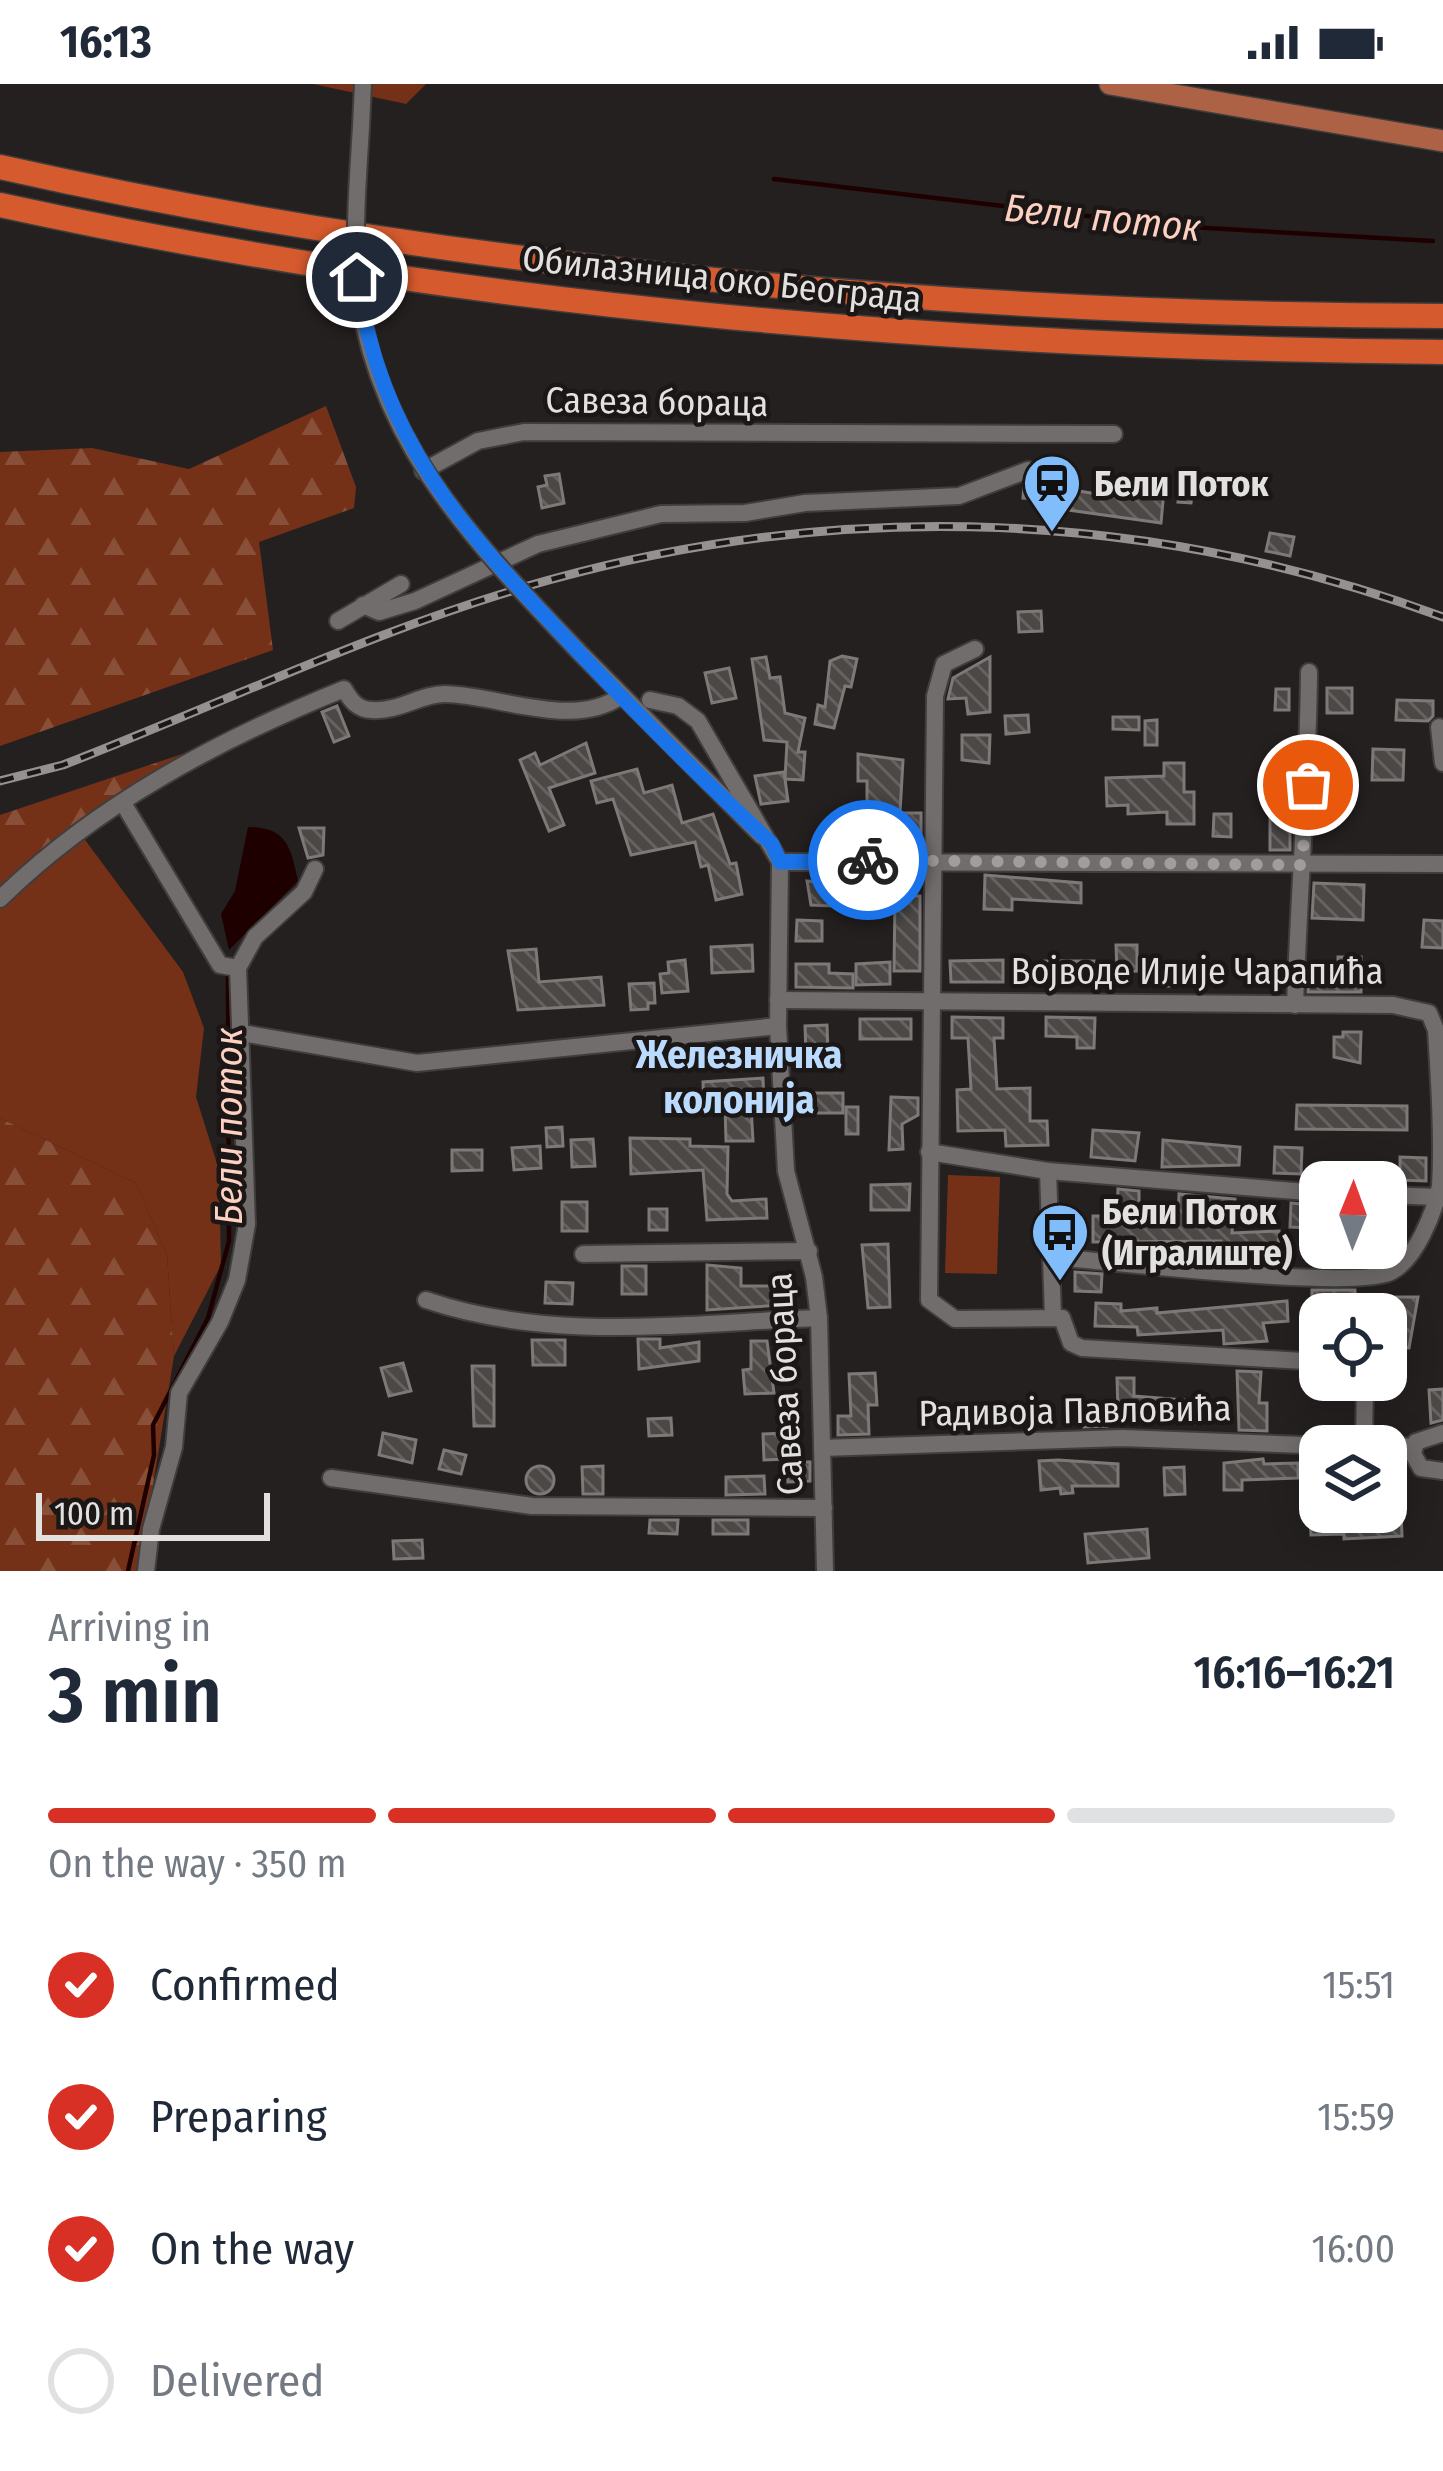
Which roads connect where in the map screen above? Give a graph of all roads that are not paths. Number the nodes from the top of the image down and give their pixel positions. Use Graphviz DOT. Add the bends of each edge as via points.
graph roads {
  1 [pos="363,84"];
  2 [pos="1110,84"];
  3 [pos="1443,141"];
  4 [pos="0,167"];
  5 [pos="0,205"];
  6 [pos="1443,316"];
  7 [pos="1443,352"];
  8 [pos="1114,434"];
  9 [pos="1028,470"];
  10 [pos="423,471"];
  11 [pos="401,584"];
  12 [pos="364,605"];
  13 [pos="338,621"];
  14 [pos="975,649"];
  15 [pos="1309,672"];
  16 [pos="621,696"];
  17 [pos="650,700"];
  18 [pos="1438,728"];
  19 [pos="1443,763"];
  20 [pos="123,803"];
  21 [pos="768,840"];
  22 [pos="933,861"];
  23 [pos="780,862"];
  24 [pos="1443,864"];
  25 [pos="1302,865"];
  26 [pos="315,869"];
  27 [pos="0,898"];
  28 [pos="231,967"];
  29 [pos="778,1000"];
  30 [pos="933,1002"];
  31 [pos="1294,1005"];
  32 [pos="778,1026"];
  33 [pos="242,1034"];
  34 [pos="929,1152"];
  35 [pos="1048,1171"];
  36 [pos="1299,1191"];
  37 [pos="1407,1195"];
  38 [pos="1437,1196"];
  39 [pos="808,1251"];
  40 [pos="584,1254"];
  41 [pos="1052,1257"];
  42 [pos="427,1300"];
  43 [pos="1053,1317"];
  44 [pos="819,1318"];
  45 [pos="1299,1360"];
  46 [pos="1443,1433"];
  47 [pos="1299,1445"];
  48 [pos="1407,1447"];
  49 [pos="1413,1447"];
  50 [pos="822,1448"];
  51 [pos="1443,1472"];
  52 [pos="332,1478"];
  53 [pos="824,1508"];
  54 [pos="146,1571"];
  55 [pos="825,1571"];
  1 -- 10 [label="street, Савеза бораца, bridge" via="356,226 364,317 390,405"];
  2 -- 3 [label="main road"];
  4 -- 6 [label="highway, Обилазница око Београда" via="455,247 730,279 1123,309"];
  5 -- 7 [label="highway, Обилазница око Београда" via="308,262 686,314 1096,346"];
  8 -- 10 [label="street, Савеза бораца" via="510,434"];
  9 -- 12 [label="street" via="959,496 661,514 538,544 416,601 380,612"];
  10 -- 16 [label="street, Савеза бораца, bridge" via="473,540"];
  11 -- 12 [label="street"];
  12 -- 13 [label="street"];
  14 -- 22 [label="street" via="944,664 937,680"];
  15 -- 25 [label="street"];
  16 -- 20 [label="street" via="604,706 555,708 441,694 372,710 353,703 344,688 237,733"];
  16 -- 21 [label="street, Савеза бораца"];
  17 -- 21 [label="street, Савеза бораца" via="698,721"];
  18 -- 19 [label="street"];
  20 -- 27 [label="street"];
  20 -- 28 [label="street"];
  21 -- 23 [label="street, Савеза бораца"];
  22 -- 23 [label="street"];
  22 -- 25 [label="street"];
  22 -- 30 [label="street"];
  23 -- 29 [label="street, Савеза бораца"];
  24 -- 25 [label="street"];
  25 -- 31 [label="street"];
  26 -- 28 [label="street" via="304,892"];
  28 -- 33 [label="street"];
  29 -- 30 [label="street, Војводе Илије Чарапића"];
  29 -- 32 [label="street, Савеза бораца"];
  30 -- 31 [label="street, Војводе Илије Чарапића"];
  30 -- 34 [label="street"];
  31 -- 38 [label="street, Војводе Илије Чарапића" via="1429,1013"];
  32 -- 33 [label="street" via="417,1063"];
  32 -- 39 [label="street, Савеза бораца" via="786,1171"];
  33 -- 54 [label="street" via="241,1263 220,1322 179,1393"];
  34 -- 35 [label="street"];
  34 -- 43 [label="street" via="933,1305 955,1319"];
  35 -- 36 [label="street"];
  35 -- 41 [label="street"];
  37 -- 38 [label="street"];
  38 -- 41 [label="street, Војводе Илије Чарапића" via="1404,1261 1369,1278"];
  39 -- 40 [label="street"];
  39 -- 44 [label="street, Савеза бораца"];
  41 -- 43 [label="street"];
  42 -- 44 [label="street" via="480,1318 554,1327"];
  43 -- 45 [label="street" via="1067,1323 1076,1347"];
  44 -- 50 [label="street, Савеза бораца"];
  46 -- 49 [label="street"];
  47 -- 50 [label="street, Радивоја Павловића" via="1123,1438"];
  48 -- 49 [label="street"];
  49 -- 51 [label="street" via="1421,1468"];
  50 -- 53 [label="street, Савеза бораца"];
  52 -- 53 [label="street" via="532,1506"];
  53 -- 55 [label="street, Савеза бораца"];
}
